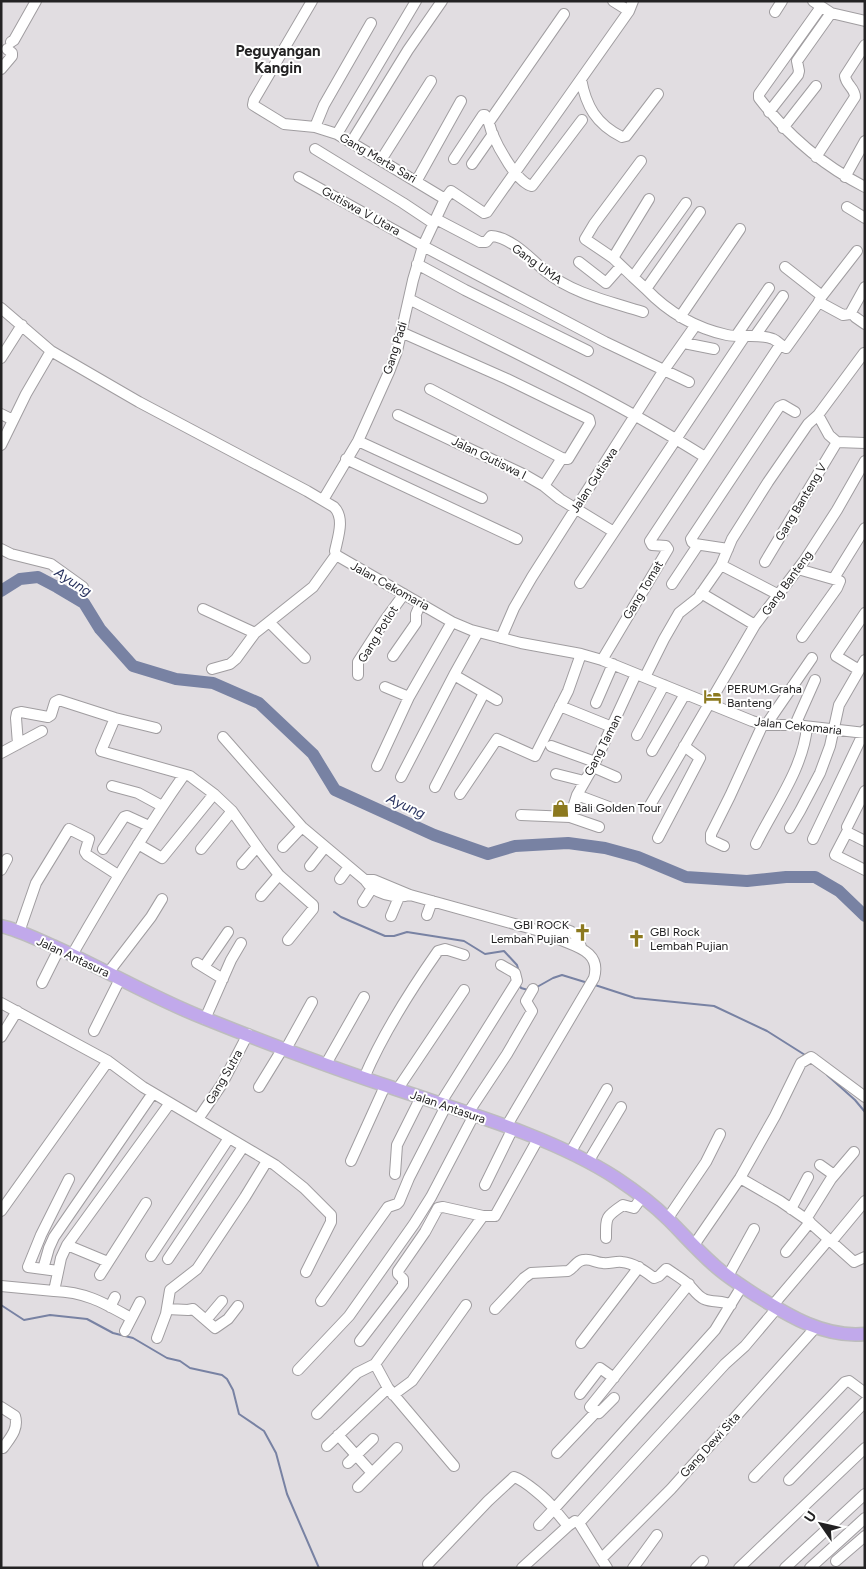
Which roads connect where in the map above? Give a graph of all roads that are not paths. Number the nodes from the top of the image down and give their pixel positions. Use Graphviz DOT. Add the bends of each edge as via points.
graph roads {
  1 [pos="36,1"];
  2 [pos="312,1"];
  3 [pos="416,1"];
  4 [pos="442,1"];
  5 [pos="613,1"];
  6 [pos="782,1"];
  7 [pos="817,4"];
  8 [pos="631,6"];
  9 [pos="775,12"];
  10 [pos="564,14"];
  11 [pos="831,14"];
  12 [pos="865,21"];
  13 [pos="371,23"];
  14 [pos="865,45"];
  15 [pos="8,47"];
  16 [pos="1,69"];
  17 [pos="580,79"];
  18 [pos="431,81"];
  19 [pos="816,86"];
  20 [pos="658,94"];
  21 [pos="461,101"];
  22 [pos="769,112"];
  23 [pos="582,120"];
  24 [pos="489,122"];
  25 [pos="315,128"];
  26 [pos="783,128"];
  27 [pos="337,134"];
  28 [pos="493,134"];
  29 [pos="352,141"];
  30 [pos="865,141"];
  31 [pos="315,149"];
  32 [pos="816,157"];
  33 [pos="454,159"];
  34 [pos="381,160"];
  35 [pos="641,161"];
  36 [pos="472,164"];
  37 [pos="515,173"];
  38 [pos="299,176"];
  39 [pos="845,176"];
  40 [pos="417,180"];
  41 [pos="865,187"];
  42 [pos="448,195"];
  43 [pos="649,200"];
  44 [pos="686,202"];
  45 [pos="847,207"];
  46 [pos="700,212"];
  47 [pos="865,218"];
  48 [pos="434,221"];
  49 [pos="740,229"];
  50 [pos="422,246"];
  51 [pos="857,251"];
  52 [pos="613,258"];
  53 [pos="579,262"];
  54 [pos="417,264"];
  55 [pos="621,266"];
  56 [pos="785,267"];
  57 [pos="633,277"];
  58 [pos="865,287"];
  59 [pos="769,288"];
  60 [pos="646,290"];
  61 [pos="783,296"];
  62 [pos="409,299"];
  63 [pos="820,299"];
  64 [pos="1,308"];
  65 [pos="643,312"];
  66 [pos="680,317"];
  67 [pos="855,317"];
  68 [pos="865,324"];
  69 [pos="22,325"];
  70 [pos="695,326"];
  71 [pos="403,333"];
  72 [pos="746,336"];
  73 [pos="684,342"];
  74 [pos="780,345"];
  75 [pos="714,349"];
  76 [pos="51,351"];
  77 [pos="588,351"];
  78 [pos="864,353"];
  79 [pos="1,358"];
  80 [pos="664,370"];
  81 [pos="689,382"];
  82 [pos="430,389"];
  83 [pos="795,412"];
  84 [pos="1,414"];
  85 [pos="398,415"];
  86 [pos="636,415"];
  87 [pos="818,415"];
  88 [pos="13,420"];
  89 [pos="678,440"];
  90 [pos="358,441"];
  91 [pos="864,441"];
  92 [pos="837,442"];
  93 [pos="1,445"];
  94 [pos="705,457"];
  95 [pos="562,458"];
  96 [pos="346,459"];
  97 [pos="865,461"];
  98 [pos="544,486"];
  99 [pos="482,498"];
  100 [pos="323,500"];
  101 [pos="576,508"];
  102 [pos="865,528"];
  103 [pos="614,532"];
  104 [pos="517,539"];
  105 [pos="698,545"];
  106 [pos="1,549"];
  107 [pos="728,549"];
  108 [pos="336,555"];
  109 [pos="765,562"];
  110 [pos="721,564"];
  111 [pos="798,569"];
  112 [pos="834,578"];
  113 [pos="580,583"];
  114 [pos="672,584"];
  115 [pos="83,587"];
  116 [pos="701,593"];
  117 [pos="404,594"];
  118 [pos="779,595"];
  119 [pos="420,605"];
  120 [pos="203,609"];
  121 [pos="865,612"];
  122 [pos="269,622"];
  123 [pos="452,622"];
  124 [pos="755,625"];
  125 [pos="478,632"];
  126 [pos="255,633"];
  127 [pos="802,637"];
  128 [pos="501,638"];
  129 [pos="581,654"];
  130 [pos="393,656"];
  131 [pos="305,658"];
  132 [pos="812,658"];
  133 [pos="602,660"];
  134 [pos="865,660"];
  135 [pos="613,664"];
  136 [pos="212,669"];
  137 [pos="859,670"];
  138 [pos="358,675"];
  139 [pos="454,675"];
  140 [pos="641,675"];
  141 [pos="815,680"];
  142 [pos="664,685"];
  143 [pos="385,687"];
  144 [pos="484,693"];
  145 [pos="685,694"];
  146 [pos="409,697"];
  147 [pos="497,700"];
  148 [pos="596,703"];
  149 [pos="708,704"];
  150 [pos="560,706"];
  151 [pos="115,718"];
  152 [pos="765,724"];
  153 [pos="795,725"];
  154 [pos="612,727"];
  155 [pos="807,727"];
  156 [pos="156,728"];
  157 [pos="833,729"];
  158 [pos="42,731"];
  159 [pos="864,732"];
  160 [pos="637,735"];
  161 [pos="223,736"];
  162 [pos="18,744"];
  163 [pos="551,746"];
  164 [pos="684,746"];
  165 [pos="652,752"];
  166 [pos="1,753"];
  167 [pos="594,765"];
  168 [pos="377,766"];
  169 [pos="556,774"];
  170 [pos="184,775"];
  171 [pos="616,777"];
  172 [pos="401,778"];
  173 [pos="584,781"];
  174 [pos="112,786"];
  175 [pos="435,787"];
  176 [pos="865,791"];
  177 [pos="214,794"];
  178 [pos="460,794"];
  179 [pos="578,795"];
  180 [pos="162,806"];
  181 [pos="609,807"];
  182 [pos="649,807"];
  183 [pos="232,811"];
  184 [pos="521,815"];
  185 [pos="570,817"];
  186 [pos="149,826"];
  187 [pos="302,827"];
  188 [pos="599,827"];
  189 [pos="847,827"];
  190 [pos="790,828"];
  191 [pos="658,838"];
  192 [pos="813,839"];
  193 [pos="865,841"];
  194 [pos="138,844"];
  195 [pos="756,844"];
  196 [pos="724,846"];
  197 [pos="257,847"];
  198 [pos="283,847"];
  199 [pos="325,847"];
  200 [pos="104,849"];
  201 [pos="201,849"];
  202 [pos="7,859"];
  203 [pos="242,864"];
  204 [pos="310,866"];
  205 [pos="348,868"];
  206 [pos="1,870"];
  207 [pos="865,870"];
  208 [pos="118,875"];
  209 [pos="279,875"];
  210 [pos="340,879"];
  211 [pos="369,884"];
  212 [pos="410,895"];
  213 [pos="261,896"];
  214 [pos="399,897"];
  215 [pos="162,899"];
  216 [pos="432,901"];
  217 [pos="362,902"];
  218 [pos="427,915"];
  219 [pos="391,916"];
  220 [pos="1,926"];
  221 [pos="19,932"];
  222 [pos="228,932"];
  223 [pos="288,940"];
  224 [pos="241,943"];
  225 [pos="59,949"];
  226 [pos="72,955"];
  227 [pos="464,955"];
  228 [pos="501,965"];
  229 [pos="108,973"];
  230 [pos="120,979"];
  231 [pos="223,979"];
  232 [pos="42,983"];
  233 [pos="533,989"];
  234 [pos="464,990"];
  235 [pos="364,997"];
  236 [pos="312,1002"];
  237 [pos="1,1003"];
  238 [pos="17,1011"];
  239 [pos="205,1019"];
  240 [pos="94,1031"];
  241 [pos="248,1034"];
  242 [pos="1,1037"];
  243 [pos="284,1048"];
  244 [pos="108,1061"];
  245 [pos="326,1064"];
  246 [pos="364,1078"];
  247 [pos="259,1086"];
  248 [pos="391,1088"];
  249 [pos="606,1089"];
  250 [pos="153,1093"];
  251 [pos="865,1097"];
  252 [pos="421,1098"];
  253 [pos="170,1103"];
  254 [pos="443,1105"];
  255 [pos="621,1107"];
  256 [pos="471,1114"];
  257 [pos="198,1119"];
  258 [pos="509,1128"];
  259 [pos="720,1134"];
  260 [pos="229,1138"];
  261 [pos="538,1139"];
  262 [pos="243,1147"];
  263 [pos="854,1152"];
  264 [pos="570,1153"];
  265 [pos="267,1161"];
  266 [pos="351,1161"];
  267 [pos="588,1162"];
  268 [pos="820,1165"];
  269 [pos="395,1174"];
  270 [pos="834,1175"];
  271 [pos="808,1177"];
  272 [pos="740,1178"];
  273 [pos="69,1179"];
  274 [pos="485,1185"];
  275 [pos="642,1197"];
  276 [pos="865,1201"];
  277 [pos="146,1203"];
  278 [pos="791,1209"];
  279 [pos="1,1211"];
  280 [pos="482,1216"];
  281 [pos="668,1218"];
  282 [pos="808,1220"];
  283 [pos="754,1229"];
  284 [pos="606,1238"];
  285 [pos="830,1240"];
  286 [pos="694,1245"];
  287 [pos="67,1246"];
  288 [pos="786,1252"];
  289 [pos="152,1256"];
  290 [pos="865,1257"];
  291 [pos="168,1259"];
  292 [pos="108,1262"];
  293 [pos="639,1267"];
  294 [pos="43,1269"];
  295 [pos="58,1271"];
  296 [pos="306,1272"];
  297 [pos="100,1275"];
  298 [pos="728,1276"];
  299 [pos="688,1284"];
  300 [pos="1,1286"];
  301 [pos="742,1286"];
  302 [pos="54,1291"];
  303 [pos="222,1301"];
  304 [pos="321,1301"];
  305 [pos="140,1302"];
  306 [pos="466,1305"];
  307 [pos="731,1305"];
  308 [pos="238,1306"];
  309 [pos="775,1307"];
  310 [pos="167,1309"];
  311 [pos="495,1309"];
  312 [pos="131,1318"];
  313 [pos="206,1320"];
  314 [pos="816,1327"];
  315 [pos="125,1331"];
  316 [pos="864,1335"];
  317 [pos="156,1338"];
  318 [pos="360,1341"];
  319 [pos="581,1343"];
  320 [pos="375,1364"];
  321 [pos="298,1370"];
  322 [pos="614,1378"];
  323 [pos="390,1392"];
  324 [pos="865,1393"];
  325 [pos="580,1394"];
  326 [pos="614,1398"];
  327 [pos="865,1402"];
  328 [pos="1,1407"];
  329 [pos="596,1412"];
  330 [pos="317,1414"];
  331 [pos="338,1435"];
  332 [pos="373,1439"];
  333 [pos="327,1446"];
  334 [pos="3,1448"];
  335 [pos="397,1448"];
  336 [pos="865,1448"];
  337 [pos="557,1454"];
  338 [pos="356,1455"];
  339 [pos="348,1463"];
  340 [pos="454,1466"];
  341 [pos="372,1473"];
  342 [pos="754,1477"];
  343 [pos="789,1480"];
  344 [pos="358,1487"];
  345 [pos="865,1494"];
  346 [pos="554,1509"];
  347 [pos="865,1518"];
  348 [pos="580,1523"];
  349 [pos="539,1525"];
  350 [pos="568,1526"];
  351 [pos="657,1536"];
  352 [pos="865,1536"];
  353 [pos="828,1553"];
  354 [pos="604,1563"];
  355 [pos="428,1564"];
  356 [pos="833,1565"];
  357 [pos="522,1568"];
  358 [pos="633,1568"];
  359 [pos="739,1568"];
  360 [pos="785,1568"];
  361 [pos="810,1568"];
  1 -- 15 [label="street"];
  2 -- 25 [label="street, Gang Merta Sari" via="253,105 284,124"];
  3 -- 27 [label="street"];
  4 -- 29 [label="street"];
  5 -- 8 [label="street"];
  6 -- 9 [label="street"];
  7 -- 11 [label="street"];
  7 -- 22 [label="street" via="759,94"];
  8 -- 17 [label="street"];
  10 -- 24 [label="street"];
  11 -- 12 [label="street"];
  11 -- 22 [label="street" via="797,61 798,75"];
  13 -- 25 [label="street" via="324,105"];
  14 -- 32 [label="street" via="845,76 855,97"];
  15 -- 16 [label="street" via="12,56"];
  17 -- 20 [label="street" via="590,109 622,137"];
  17 -- 37 [label="street"];
  18 -- 34 [label="street"];
  19 -- 26 [label="street"];
  21 -- 40 [label="street"];
  22 -- 26 [label="street"];
  23 -- 37 [label="street" via="534,185 528,185"];
  24 -- 28 [label="street"];
  24 -- 33 [label="street" via="483,115"];
  25 -- 27 [label="street, Gang Merta Sari"];
  26 -- 32 [label="street"];
  27 -- 29 [label="street, Gang Merta Sari"];
  28 -- 36 [label="street"];
  28 -- 37 [label="street"];
  29 -- 34 [label="street, Gang Merta Sari"];
  30 -- 39 [label="street"];
  31 -- 48 [label="street"];
  32 -- 39 [label="street"];
  34 -- 40 [label="street, Gang Merta Sari"];
  35 -- 52 [label="street" via="586,237 586,241"];
  37 -- 42 [label="street, Gang Merta Sari" via="486,213"];
  38 -- 50 [label="street, Gutiswa V Utara"];
  39 -- 41 [label="street"];
  40 -- 42 [label="street, Gang Merta Sari"];
  42 -- 48 [label="street, Gang Padi"];
  43 -- 52 [label="street"];
  44 -- 57 [label="street"];
  45 -- 47 [label="street"];
  46 -- 60 [label="street"];
  48 -- 50 [label="street, Gang Padi"];
  48 -- 65 [label="street, Gang UMA" via="480,242 486,242 491,236 497,237 527,253 546,271 572,288"];
  49 -- 66 [label="street"];
  50 -- 54 [label="street, Gang Padi"];
  50 -- 80 [label="street, Gutiswa V Utara"];
  51 -- 63 [label="street"];
  52 -- 55 [label="street"];
  53 -- 55 [label="street" via="606,283"];
  54 -- 62 [label="street, Gang Padi"];
  54 -- 77 [label="street"];
  55 -- 57 [label="street"];
  56 -- 63 [label="street"];
  57 -- 60 [label="street"];
  58 -- 63 [label="street" via="850,314 843,315"];
  59 -- 72 [label="street"];
  60 -- 66 [label="street"];
  61 -- 72 [label="street"];
  62 -- 86 [label="street"];
  62 -- 90 [label="street, Gang Padi" via="397,351"];
  63 -- 74 [label="street" via="786,348"];
  64 -- 69 [label="street, Jalan Cekomaria"];
  66 -- 70 [label="street"];
  67 -- 68 [label="street"];
  69 -- 76 [label="street, Jalan Cekomaria"];
  69 -- 79 [label="street"];
  70 -- 72 [label="street" via="726,335"];
  70 -- 73 [label="street, Jalan Gutiswa"];
  71 -- 95 [label="street" via="589,419 590,423 568,460"];
  72 -- 74 [label="street" via="772,339"];
  72 -- 89 [label="street"];
  73 -- 75 [label="street"];
  73 -- 80 [label="street, Jalan Gutiswa"];
  74 -- 94 [label="street"];
  76 -- 88 [label="street"];
  76 -- 100 [label="street, Jalan Cekomaria"];
  78 -- 87 [label="street, Gang Taman"];
  80 -- 81 [label="street, Gutiswa V Utara"];
  80 -- 86 [label="street, Jalan Gutiswa"];
  82 -- 95 [label="street"];
  83 -- 105 [label="street" via="779,406 692,539"];
  84 -- 88 [label="street"];
  85 -- 98 [label="street, Jalan Gutiswa I"];
  86 -- 89 [label="street"];
  86 -- 101 [label="street, Jalan Gutiswa"];
  87 -- 92 [label="street" via="829,436"];
  87 -- 107 [label="street, Gang Taman" via="808,424 768,482"];
  88 -- 93 [label="street"];
  89 -- 94 [label="street"];
  89 -- 103 [label="street"];
  90 -- 96 [label="street, Gang Padi"];
  90 -- 99 [label="street"];
  91 -- 92 [label="street"];
  92 -- 109 [label="street, Gang Banteng V"];
  94 -- 133 [label="street, Gang Tomat" via="650,541 652,545 668,549"];
  95 -- 98 [label="street"];
  96 -- 100 [label="street, Gang Padi"];
  96 -- 104 [label="street"];
  97 -- 111 [label="street, Gang Banteng"];
  98 -- 101 [label="street, Jalan Gutiswa I"];
  100 -- 108 [label="street, Jalan Cekomaria" via="339,514"];
  101 -- 103 [label="street, Jalan Gutiswa I"];
  101 -- 128 [label="street, Jalan Gutiswa" via="519,597"];
  102 -- 112 [label="street"];
  103 -- 113 [label="street"];
  105 -- 107 [label="street"];
  105 -- 114 [label="street"];
  106 -- 115 [label="street" via="51,564"];
  107 -- 110 [label="street, Gang Taman"];
  108 -- 117 [label="street, Jalan Cekomaria"];
  108 -- 122 [label="street" via="313,587"];
  110 -- 116 [label="street, Gang Taman"];
  110 -- 118 [label="street"];
  111 -- 112 [label="street"];
  111 -- 118 [label="street, Gang Banteng"];
  112 -- 127 [label="street" via="839,580 838,585"];
  116 -- 124 [label="street"];
  116 -- 140 [label="street, Gang Taman" via="679,613"];
  117 -- 119 [label="street, Jalan Cekomaria"];
  117 -- 138 [label="street, Gang Potlot" via="358,662"];
  118 -- 124 [label="street, Gang Banteng"];
  119 -- 123 [label="street, Jalan Cekomaria"];
  119 -- 130 [label="street" via="416,623"];
  120 -- 126 [label="street"];
  121 -- 137 [label="street" via="836,656"];
  122 -- 126 [label="street"];
  122 -- 131 [label="street"];
  123 -- 125 [label="street, Jalan Cekomaria"];
  123 -- 146 [label="street"];
  124 -- 149 [label="street, Gang Banteng"];
  125 -- 128 [label="street, Jalan Cekomaria"];
  125 -- 139 [label="street"];
  126 -- 136 [label="street" via="230,664"];
  128 -- 129 [label="street, Jalan Cekomaria"];
  129 -- 133 [label="street, Jalan Cekomaria"];
  129 -- 150 [label="street"];
  132 -- 152 [label="street"];
  133 -- 135 [label="street, Jalan Cekomaria"];
  134 -- 137 [label="street"];
  135 -- 140 [label="street, Jalan Cekomaria"];
  135 -- 148 [label="street"];
  137 -- 157 [label="street" via="839,705"];
  139 -- 144 [label="street"];
  139 -- 172 [label="street"];
  140 -- 142 [label="street, Jalan Cekomaria"];
  140 -- 154 [label="street, Gang Taman"];
  141 -- 153 [label="street"];
  142 -- 145 [label="street, Jalan Cekomaria"];
  142 -- 160 [label="street"];
  143 -- 146 [label="street"];
  144 -- 147 [label="street"];
  144 -- 175 [label="street"];
  145 -- 149 [label="street, Jalan Cekomaria"];
  145 -- 165 [label="street"];
  146 -- 168 [label="street"];
  149 -- 152 [label="street, Jalan Cekomaria"];
  149 -- 164 [label="street, Gang Banteng"];
  150 -- 154 [label="street"];
  150 -- 178 [label="street" via="534,756 497,740"];
  151 -- 156 [label="street"];
  151 -- 162 [label="street" via="56,700 48,717 17,713"];
  151 -- 170 [label="street" via="102,751"];
  152 -- 153 [label="street, Jalan Cekomaria"];
  152 -- 196 [label="street" via="711,834 711,840"];
  153 -- 155 [label="street, Jalan Cekomaria"];
  154 -- 167 [label="street, Gang Taman"];
  155 -- 157 [label="street, Jalan Cekomaria"];
  155 -- 195 [label="street" via="798,763"];
  157 -- 159 [label="street, Jalan Cekomaria"];
  157 -- 190 [label="street" via="820,773"];
  158 -- 162 [label="street"];
  159 -- 192 [label="street"];
  161 -- 187 [label="street"];
  162 -- 166 [label="street"];
  163 -- 167 [label="street"];
  164 -- 182 [label="street, Gang Banteng"];
  164 -- 191 [label="street" via="700,758"];
  167 -- 171 [label="street"];
  167 -- 173 [label="street, Gang Taman"];
  169 -- 173 [label="street"];
  170 -- 177 [label="street"];
  170 -- 180 [label="street"];
  173 -- 179 [label="street, Gang Taman"];
  174 -- 180 [label="street" via="138,793"];
  176 -- 189 [label="street"];
  177 -- 183 [label="street"];
  177 -- 194 [label="street" via="162,858"];
  179 -- 181 [label="street"];
  179 -- 185 [label="street, Gang Taman"];
  180 -- 186 [label="street"];
  183 -- 197 [label="street"];
  183 -- 201 [label="street"];
  184 -- 185 [label="street"];
  185 -- 188 [label="street"];
  186 -- 194 [label="street"];
  186 -- 200 [label="street" via="124,817"];
  187 -- 198 [label="street"];
  187 -- 199 [label="street"];
  193 -- 207 [label="street" via="847,832 835,855"];
  194 -- 208 [label="street"];
  197 -- 203 [label="street"];
  197 -- 209 [label="street"];
  199 -- 204 [label="street"];
  199 -- 205 [label="street"];
  202 -- 206 [label="street"];
  205 -- 210 [label="street"];
  205 -- 211 [label="street"];
  208 -- 221 [label="street" via="87,855 89,839 69,829 36,883"];
  208 -- 226 [label="street"];
  209 -- 213 [label="street"];
  209 -- 223 [label="street" via="313,905"];
  211 -- 212 [label="street" via="374,880"];
  211 -- 214 [label="street" via="388,895"];
  211 -- 217 [label="street"];
  212 -- 214 [label="street"];
  212 -- 216 [label="street"];
  214 -- 219 [label="street"];
  215 -- 229 [label="street"];
  216 -- 218 [label="street"];
  216 -- 258 [label="street" via="547,933 582,947 594,962 594,978"];
  220 -- 221 [label="main road, Jalan Antasura"];
  221 -- 225 [label="main road, Jalan Antasura"];
  222 -- 231 [label="street" via="200,965"];
  224 -- 231 [label="street"];
  225 -- 226 [label="main road, Jalan Antasura"];
  225 -- 232 [label="street"];
  226 -- 229 [label="main road, Jalan Antasura"];
  227 -- 246 [label="street" via="445,949 438,951 381,1040"];
  228 -- 254 [label="street" via="515,973 516,984"];
  229 -- 230 [label="main road, Jalan Antasura"];
  230 -- 239 [label="main road, Jalan Antasura"];
  230 -- 240 [label="street"];
  231 -- 239 [label="street"];
  233 -- 256 [label="street" via="526,1003 532,1011"];
  234 -- 248 [label="street"];
  235 -- 245 [label="street"];
  236 -- 243 [label="street"];
  237 -- 238 [label="street"];
  238 -- 242 [label="street"];
  238 -- 244 [label="street"];
  239 -- 241 [label="main road, Jalan Antasura"];
  241 -- 243 [label="main road, Jalan Antasura"];
  241 -- 257 [label="street, Gang Sutra" via="226,1078"];
  243 -- 245 [label="main road, Jalan Antasura"];
  243 -- 247 [label="street"];
  244 -- 250 [label="street"];
  244 -- 279 [label="street"];
  245 -- 246 [label="main road, Jalan Antasura"];
  246 -- 248 [label="main road, Jalan Antasura"];
  248 -- 252 [label="main road, Jalan Antasura"];
  248 -- 266 [label="street"];
  249 -- 264 [label="street"];
  250 -- 253 [label="street"];
  250 -- 294 [label="street" via="54,1237"];
  251 -- 272 [label="street" via="814,1059 805,1059"];
  252 -- 254 [label="main road, Jalan Antasura"];
  252 -- 269 [label="street" via="397,1145"];
  253 -- 257 [label="street"];
  253 -- 287 [label="street"];
  254 -- 256 [label="main road, Jalan Antasura"];
  254 -- 304 [label="street" via="399,1202 388,1207"];
  255 -- 267 [label="street"];
  256 -- 258 [label="main road, Jalan Antasura"];
  256 -- 321 [label="street" via="431,1197 414,1224 349,1316"];
  257 -- 260 [label="street"];
  258 -- 261 [label="main road, Jalan Antasura"];
  258 -- 274 [label="street"];
  259 -- 281 [label="street" via="706,1162"];
  260 -- 262 [label="street"];
  260 -- 289 [label="street"];
  261 -- 264 [label="main road, Jalan Antasura"];
  261 -- 280 [label="street" via="496,1215"];
  262 -- 265 [label="street"];
  262 -- 291 [label="street"];
  263 -- 270 [label="street"];
  264 -- 267 [label="main road, Jalan Antasura"];
  265 -- 296 [label="street" via="304,1188 331,1215 331,1222"];
  265 -- 310 [label="street" via="197,1270 170,1290"];
  267 -- 275 [label="main road, Jalan Antasura"];
  268 -- 270 [label="street"];
  270 -- 282 [label="street"];
  271 -- 278 [label="street"];
  272 -- 278 [label="street"];
  272 -- 286 [label="street"];
  273 -- 294 [label="street" via="28,1267"];
  275 -- 281 [label="main road, Jalan Antasura"];
  275 -- 284 [label="street" via="634,1208 623,1206 609,1214"];
  276 -- 285 [label="street"];
  277 -- 292 [label="street"];
  278 -- 282 [label="street"];
  280 -- 318 [label="street" via="438,1208 398,1271 403,1279 402,1285"];
  280 -- 320 [label="street"];
  281 -- 286 [label="main road, Jalan Antasura"];
  282 -- 285 [label="street"];
  282 -- 288 [label="street"];
  283 -- 298 [label="street"];
  285 -- 290 [label="street" via="854,1262"];
  285 -- 309 [label="street"];
  286 -- 298 [label="main road, Jalan Antasura"];
  287 -- 292 [label="street"];
  287 -- 295 [label="street"];
  292 -- 297 [label="street"];
  293 -- 299 [label="street" via="654,1278 667,1269"];
  293 -- 311 [label="street" via="622,1262 602,1263 584,1259 568,1271 531,1273"];
  293 -- 319 [label="street"];
  294 -- 295 [label="street"];
  295 -- 302 [label="street"];
  298 -- 301 [label="main road, Jalan Antasura"];
  299 -- 307 [label="street" via="704,1299"];
  299 -- 322 [label="street"];
  300 -- 302 [label="street"];
  301 -- 307 [label="street"];
  301 -- 309 [label="main road, Jalan Antasura"];
  302 -- 312 [label="street" via="113,1302"];
  303 -- 313 [label="street"];
  305 -- 312 [label="street"];
  306 -- 323 [label="street" via="412,1381"];
  307 -- 346 [label="street" via="715,1330"];
  308 -- 313 [label="street" via="218,1327"];
  309 -- 314 [label="main road, Jalan Antasura"];
  309 -- 348 [label="street" via="744,1346"];
  310 -- 313 [label="street" via="192,1309"];
  310 -- 317 [label="street"];
  312 -- 315 [label="street"];
  314 -- 316 [label="main road, Jalan Antasura" via="847,1335"];
  314 -- 354 [label="street, Gang Dewi Sita"];
  320 -- 323 [label="street"];
  320 -- 330 [label="street" via="357,1373"];
  322 -- 325 [label="street" via="600,1368"];
  322 -- 329 [label="street" via="590,1406"];
  323 -- 331 [label="street"];
  323 -- 340 [label="street"];
  324 -- 342 [label="street" via="849,1381 844,1382"];
  326 -- 329 [label="street" via="599,1414"];
  327 -- 343 [label="street"];
  328 -- 334 [label="street" via="14,1416 16,1425"];
  329 -- 337 [label="street"];
  331 -- 333 [label="street"];
  331 -- 338 [label="street"];
  332 -- 338 [label="street"];
  335 -- 341 [label="street"];
  336 -- 359 [label="street"];
  338 -- 339 [label="street"];
  338 -- 341 [label="street"];
  341 -- 344 [label="street"];
  345 -- 360 [label="street"];
  346 -- 349 [label="street"];
  346 -- 350 [label="street"];
  346 -- 355 [label="street" via="545,1497 514,1477"];
  347 -- 353 [label="street"];
  348 -- 350 [label="street" via="575,1521"];
  348 -- 354 [label="street"];
  350 -- 357 [label="street"];
  351 -- 358 [label="street"];
  352 -- 356 [label="street"];
  353 -- 356 [label="street"];
  353 -- 361 [label="street"];
}
